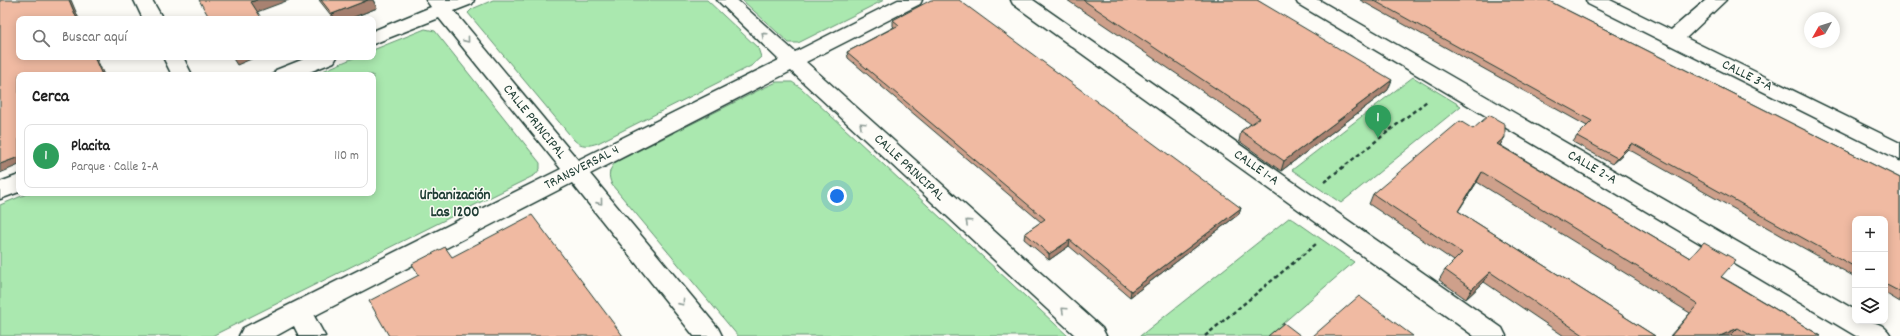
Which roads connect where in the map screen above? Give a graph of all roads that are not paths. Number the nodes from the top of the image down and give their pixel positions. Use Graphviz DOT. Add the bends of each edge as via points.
graph roads {
  1 [pos="143,0"];
  2 [pos="466,0"];
  3 [pos="726,0"];
  4 [pos="913,0"];
  5 [pos="1020,0"];
  6 [pos="1305,0"];
  7 [pos="1595,0"];
  8 [pos="1717,0"];
  9 [pos="439,5"];
  10 [pos="151,16"];
  11 [pos="376,36"];
  12 [pos="1674,39"];
  13 [pos="174,60"];
  14 [pos="320,60"];
  15 [pos="793,61"];
  16 [pos="180,72"];
  17 [pos="290,72"];
  18 [pos="1900,152"];
  19 [pos="575,172"];
  20 [pos="16,184"];
  21 [pos="0,191"];
  22 [pos="300,312"];
  23 [pos="252,336"];
  24 [pos="312,336"];
  25 [pos="709,336"];
  26 [pos="1093,336"];
  27 [pos="1493,336"];
  28 [pos="1878,336"];
  1 -- 10 [label="street"];
  2 -- 9 [label="street"];
  15 -- 3 [label="street, CALLE PRINCIPAL, one-way"];
  4 -- 15 [label="street, TRANSVERSAL 4"];
  5 -- 27 [label="street, CALLE 1-A"];
  6 -- 28 [label="street, CALLE 2-A"];
  7 -- 12 [label="street, CALLE 3-A"];
  8 -- 12 [label="street"];
  9 -- 11 [label="street"];
  9 -- 19 [label="street, CALLE PRINCIPAL, one-way"];
  12 -- 18 [label="street, CALLE 3-A"];
  13 -- 16 [label="street"];
  14 -- 17 [label="street"];
  15 -- 19 [label="street, TRANSVERSAL 4"];
  26 -- 15 [label="street, CALLE PRINCIPAL, one-way"];
  19 -- 22 [label="street, TRANSVERSAL 4"];
  19 -- 25 [label="street, CALLE PRINCIPAL, one-way"];
  20 -- 21 [label="street"];
  22 -- 23 [label="street, TRANSVERSAL 4"];
  22 -- 24 [label="street"];
}
